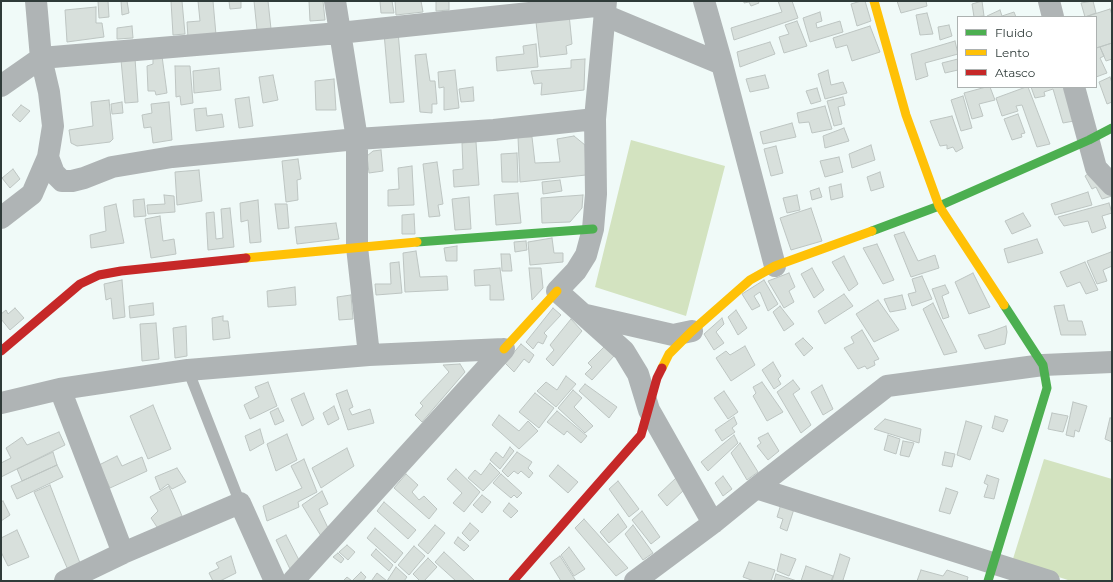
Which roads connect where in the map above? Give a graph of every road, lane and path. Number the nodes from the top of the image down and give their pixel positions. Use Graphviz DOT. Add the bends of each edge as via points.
graph roads {
  1 [pos="36,1"];
  2 [pos="335,1"];
  3 [pos="704,1"];
  4 [pos="874,1"];
  5 [pos="1049,1"];
  6 [pos="605,7"];
  7 [pos="1053,16"];
  8 [pos="339,33"];
  9 [pos="41,58"];
  10 [pos="722,64"];
  11 [pos="1,86"];
  12 [pos="1074,88"];
  13 [pos="595,120"];
  14 [pos="1112,128"];
  15 [pos="357,139"];
  16 [pos="1089,140"];
  17 [pos="48,157"];
  18 [pos="1112,185"];
  19 [pos="939,206"];
  20 [pos="1,218"];
  21 [pos="593,229"];
  22 [pos="357,247"];
  23 [pos="775,266"];
  24 [pos="556,291"];
  25 [pos="583,314"];
  26 [pos="692,330"];
  27 [pos="504,349"];
  28 [pos="1,351"];
  29 [pos="369,355"];
  30 [pos="1112,362"];
  31 [pos="1043,365"];
  32 [pos="188,370"];
  33 [pos="60,389"];
  34 [pos="1,403"];
  35 [pos="649,410"];
  36 [pos="756,488"];
  37 [pos="240,503"];
  38 [pos="713,523"];
  39 [pos="123,553"];
  40 [pos="991,572"];
  41 [pos="65,581"];
  42 [pos="276,581"];
  43 [pos="293,581"];
  44 [pos="513,581"];
  45 [pos="635,581"];
  46 [pos="1049,581"];
  1 -- 9 [label="street"];
  2 -- 8 [label="street"];
  3 -- 10 [label="street"];
  4 -- 19 [label="street" via="906,115"];
  5 -- 7 [label="street"];
  6 -- 8 [label="street"];
  6 -- 10 [label="street"];
  6 -- 13 [label="street"];
  8 -- 9 [label="street"];
  8 -- 15 [label="street"];
  9 -- 11 [label="street"];
  9 -- 17 [label="street" via="53,126"];
  10 -- 23 [label="street"];
  12 -- 16 [label="street"];
  13 -- 15 [label="street"];
  13 -- 21 [label="street" via="596,194"];
  14 -- 16 [label="street"];
  15 -- 17 [label="street" via="172,157 112,167 72,181 62,181 54,173"];
  15 -- 22 [label="street"];
  16 -- 18 [label="street" via="1096,168"];
  16 -- 19 [label="street"];
  17 -- 20 [label="street" via="32,194"];
  19 -- 23 [label="street"];
  19 -- 31 [label="street"];
  21 -- 22 [label="street"];
  21 -- 24 [label="street" via="586,255 576,271"];
  22 -- 28 [label="street" via="99,275 80,284"];
  22 -- 29 [label="street"];
  23 -- 26 [label="street" via="750,280"];
  24 -- 25 [label="street"];
  24 -- 27 [label="street"];
  25 -- 26 [label="street" via="673,335"];
  25 -- 35 [label="street" via="624,351 638,374"];
  26 -- 35 [label="street" via="669,354 657,378"];
  27 -- 29 [label="street"];
  27 -- 43 [label="street"];
  29 -- 32 [label="street"];
  30 -- 31 [label="street"];
  31 -- 36 [label="street" via="887,386"];
  31 -- 40 [label="street" via="1047,388"];
  32 -- 33 [label="street"];
  32 -- 37 [label="lane"];
  33 -- 34 [label="street"];
  33 -- 39 [label="street"];
  35 -- 38 [label="street"];
  35 -- 44 [label="street" via="641,435"];
  36 -- 38 [label="street"];
  36 -- 40 [label="street"];
  37 -- 39 [label="street"];
  37 -- 42 [label="street"];
  38 -- 45 [label="street"];
  39 -- 41 [label="street"];
  40 -- 46 [label="street"];
}
